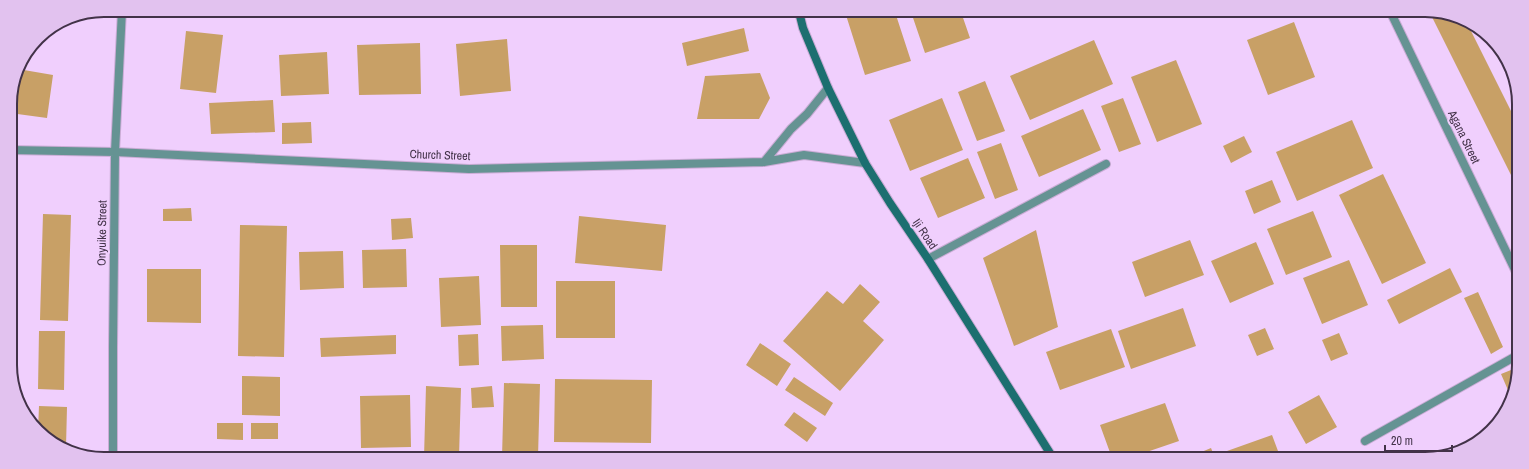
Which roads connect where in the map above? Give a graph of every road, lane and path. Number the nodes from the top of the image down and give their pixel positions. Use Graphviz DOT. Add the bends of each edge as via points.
graph roads {
  1 [pos="122,17"];
  2 [pos="800,17"];
  3 [pos="1393,17"];
  4 [pos="828,88"];
  5 [pos="17,150"];
  6 [pos="115,152"];
  7 [pos="764,162"];
  8 [pos="865,164"];
  9 [pos="1106,164"];
  10 [pos="928,259"];
  11 [pos="1512,264"];
  12 [pos="1512,358"];
  13 [pos="1365,441"];
  14 [pos="113,452"];
  15 [pos="1049,452"];
  1 -- 6 [label="street, Onyuike Street"];
  2 -- 4 [label="street, Iji Road"];
  3 -- 11 [label="street, Agana Street"];
  4 -- 7 [label="street"];
  4 -- 8 [label="street, Iji Road"];
  5 -- 6 [label="street, Church Street"];
  6 -- 7 [label="street, Church Street" via="469,169"];
  6 -- 14 [label="street, Onyuike Street"];
  7 -- 8 [label="street, Church Street" via="804,155"];
  8 -- 10 [label="street, Iji Road"];
  9 -- 10 [label="street"];
  10 -- 15 [label="street, Iji Road"];
  12 -- 13 [label="street"];
}
